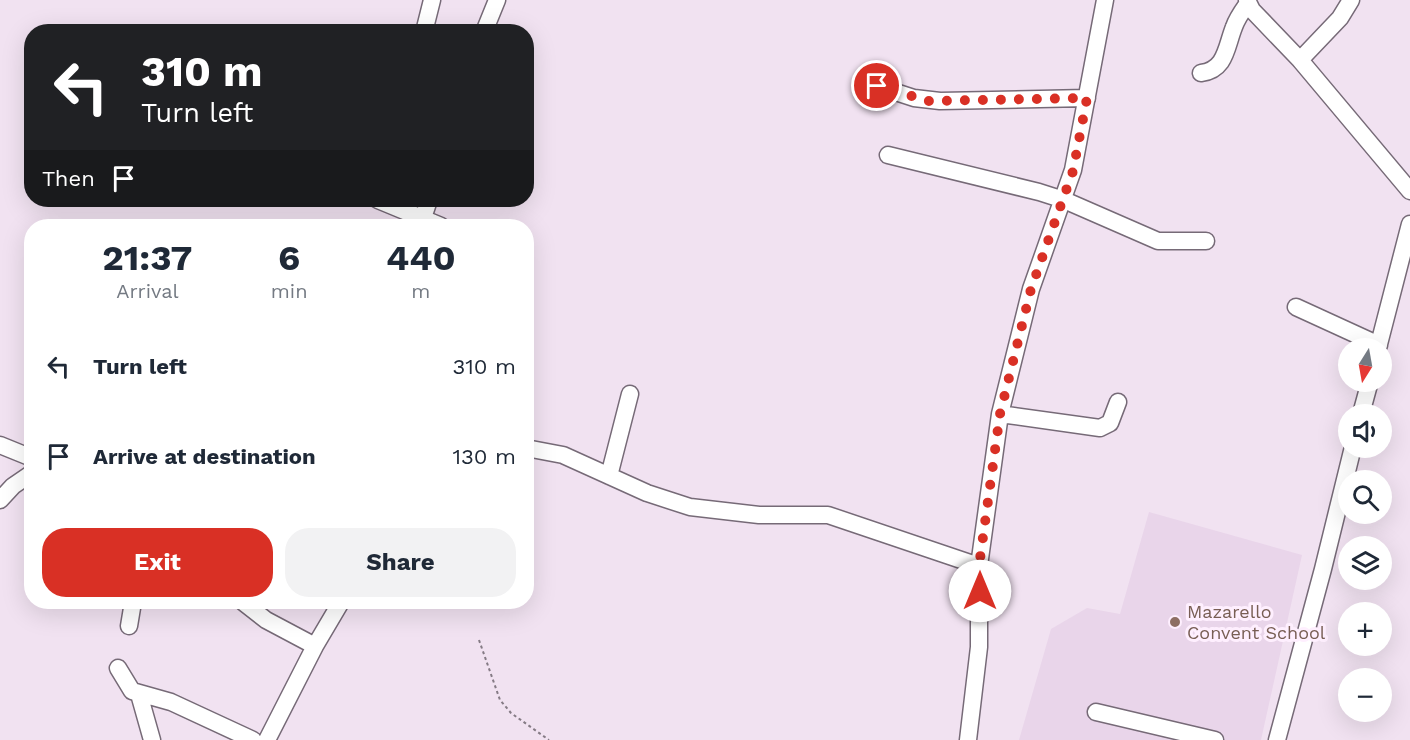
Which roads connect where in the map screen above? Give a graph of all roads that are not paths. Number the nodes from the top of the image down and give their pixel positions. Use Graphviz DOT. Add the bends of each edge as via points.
graph roads {
  1 [pos="432,0"];
  2 [pos="497,0"];
  3 [pos="1105,0"];
  4 [pos="1351,0"];
  5 [pos="1247,1"];
  6 [pos="425,24"];
  7 [pos="487,24"];
  8 [pos="1300,60"];
  9 [pos="1201,73"];
  10 [pos="877,86"];
  11 [pos="1087,98"];
  12 [pos="888,155"];
  13 [pos="1410,191"];
  14 [pos="1064,200"];
  15 [pos="396,207"];
  16 [pos="427,207"];
  17 [pos="423,218"];
  18 [pos="1410,224"];
  19 [pos="1206,241"];
  20 [pos="1296,307"];
  21 [pos="1361,338"];
  22 [pos="1380,338"];
  23 [pos="630,394"];
  24 [pos="1118,402"];
  25 [pos="1000,414"];
  26 [pos="0,445"];
  27 [pos="534,450"];
  28 [pos="24,455"];
  29 [pos="1350,458"];
  30 [pos="609,476"];
  31 [pos="24,478"];
  32 [pos="0,500"];
  33 [pos="979,566"];
  34 [pos="131,609"];
  35 [pos="253,609"];
  36 [pos="337,609"];
  37 [pos="129,626"];
  38 [pos="315,646"];
  39 [pos="118,668"];
  40 [pos="139,694"];
  41 [pos="1096,712"];
  42 [pos="152,740"];
  43 [pos="253,740"];
  44 [pos="267,740"];
  45 [pos="968,740"];
  46 [pos="1215,740"];
  47 [pos="1277,740"];
  1 -- 6 [label="street"];
  2 -- 7 [label="street"];
  3 -- 11 [label="street"];
  4 -- 8 [label="street" via="1340,18"];
  5 -- 8 [label="street"];
  5 -- 9 [label="street" via="1221,63"];
  8 -- 13 [label="street"];
  10 -- 11 [label="street" via="929,101"];
  11 -- 14 [label="street" via="1080,143"];
  12 -- 14 [label="street"];
  14 -- 19 [label="street" via="1158,241"];
  14 -- 25 [label="street" via="1031,289"];
  15 -- 17 [label="street"];
  16 -- 17 [label="street"];
  18 -- 22 [label="street"];
  20 -- 21 [label="street"];
  23 -- 30 [label="street"];
  24 -- 25 [label="street" via="1110,423 1100,428"];
  25 -- 33 [label="street"];
  26 -- 28 [label="street"];
  27 -- 30 [label="street" via="563,455"];
  29 -- 47 [label="street"];
  30 -- 33 [label="street" via="667,500 701,509 759,515 828,515"];
  31 -- 32 [label="street"];
  33 -- 45 [label="street" via="979,647"];
  34 -- 37 [label="street"];
  35 -- 38 [label="street"];
  36 -- 38 [label="street"];
  38 -- 44 [label="street"];
  39 -- 40 [label="street" via="127,684"];
  40 -- 42 [label="street"];
  40 -- 43 [label="street" via="171,702"];
  41 -- 46 [label="street"];
}
